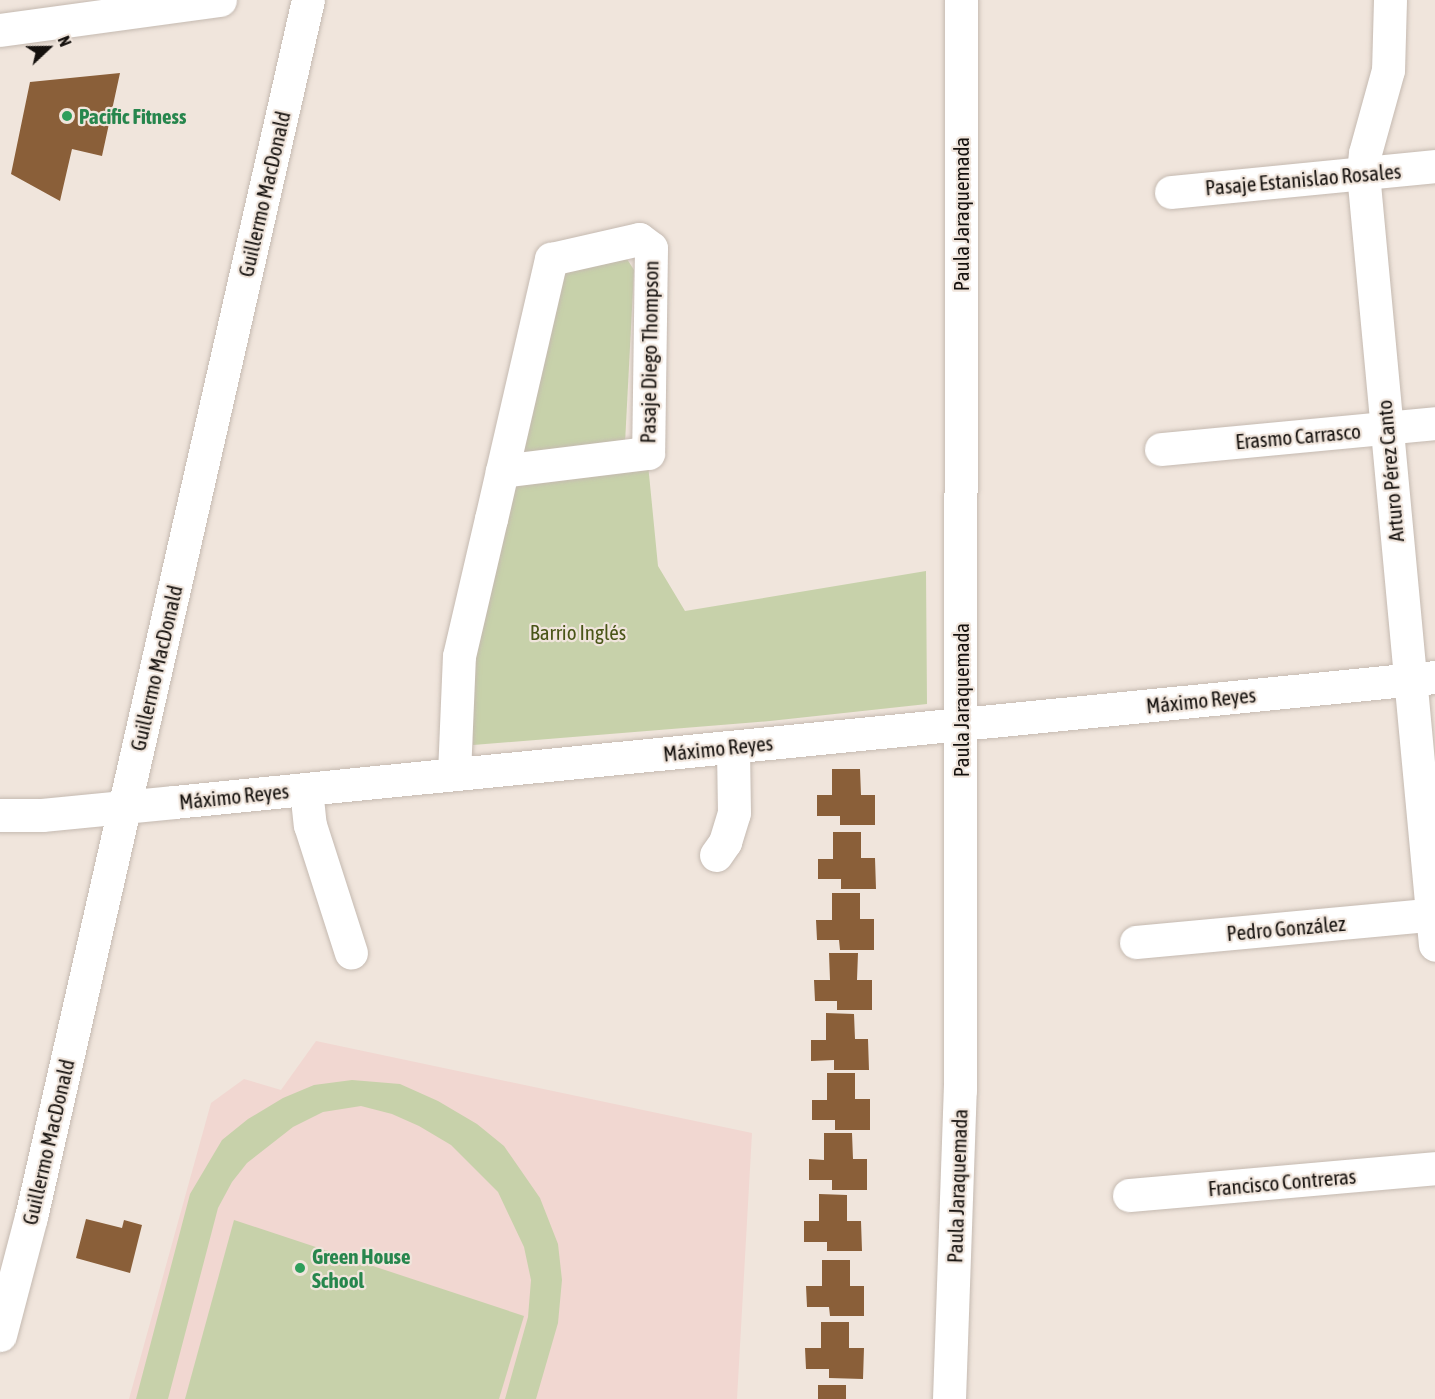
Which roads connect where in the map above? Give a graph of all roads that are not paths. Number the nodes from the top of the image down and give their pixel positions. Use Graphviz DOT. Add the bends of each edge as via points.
graph roads {
  1 [pos="220,0"];
  2 [pos="308,0"];
  3 [pos="961,0"];
  4 [pos="1390,0"];
  5 [pos="0,30"];
  6 [pos="1435,166"];
  7 [pos="1363,173"];
  8 [pos="1171,192"];
  9 [pos="1435,423"];
  10 [pos="1386,428"];
  11 [pos="1161,449"];
  12 [pos="502,471"];
  13 [pos="1422,678"];
  14 [pos="961,724"];
  15 [pos="733,747"];
  16 [pos="454,774"];
  17 [pos="306,789"];
  18 [pos="124,807"];
  19 [pos="0,816"];
  20 [pos="716,855"];
  21 [pos="1434,924"];
  22 [pos="1136,942"];
  23 [pos="351,953"];
  24 [pos="1435,1168"];
  25 [pos="1129,1196"];
  26 [pos="0,1335"];
  27 [pos="948,1399"];
  1 -- 5 [label="street"];
  2 -- 18 [label="street, Guillermo MacDonald"];
  3 -- 14 [label="street, Paula Jaraquemada"];
  4 -- 7 [label="street, Arturo Pérez Canto" via="1388,70"];
  6 -- 7 [label="street, Pasaje Estanislao Rosales"];
  7 -- 8 [label="street, Pasaje Estanislao Rosales"];
  7 -- 10 [label="street, Arturo Pérez Canto"];
  9 -- 10 [label="street, Erasmo Carrasco"];
  10 -- 11 [label="street, Erasmo Carrasco"];
  10 -- 13 [label="street, Arturo Pérez Canto"];
  12 -- 12 [label="street, Pasaje Diego Thompson" via="551,259 639,239 651,248 648,453"];
  12 -- 16 [label="street, Pasaje Diego Thompson" via="459,656"];
  13 -- 14 [label="street, Máximo Reyes"];
  13 -- 21 [label="street, Arturo Pérez Canto"];
  14 -- 15 [label="street, Máximo Reyes"];
  14 -- 27 [label="street, Paula Jaraquemada" via="960,1090"];
  15 -- 16 [label="street, Máximo Reyes"];
  15 -- 20 [label="street" via="734,813 725,842"];
  16 -- 17 [label="street, Máximo Reyes"];
  17 -- 18 [label="street, Máximo Reyes"];
  17 -- 23 [label="street" via="310,825"];
  18 -- 19 [label="street, Máximo Reyes"];
  18 -- 26 [label="street, Guillermo MacDonald" via="31,1217"];
  21 -- 22 [label="street, Pedro González"];
  24 -- 25 [label="street, Francisco Contreras"];
}
